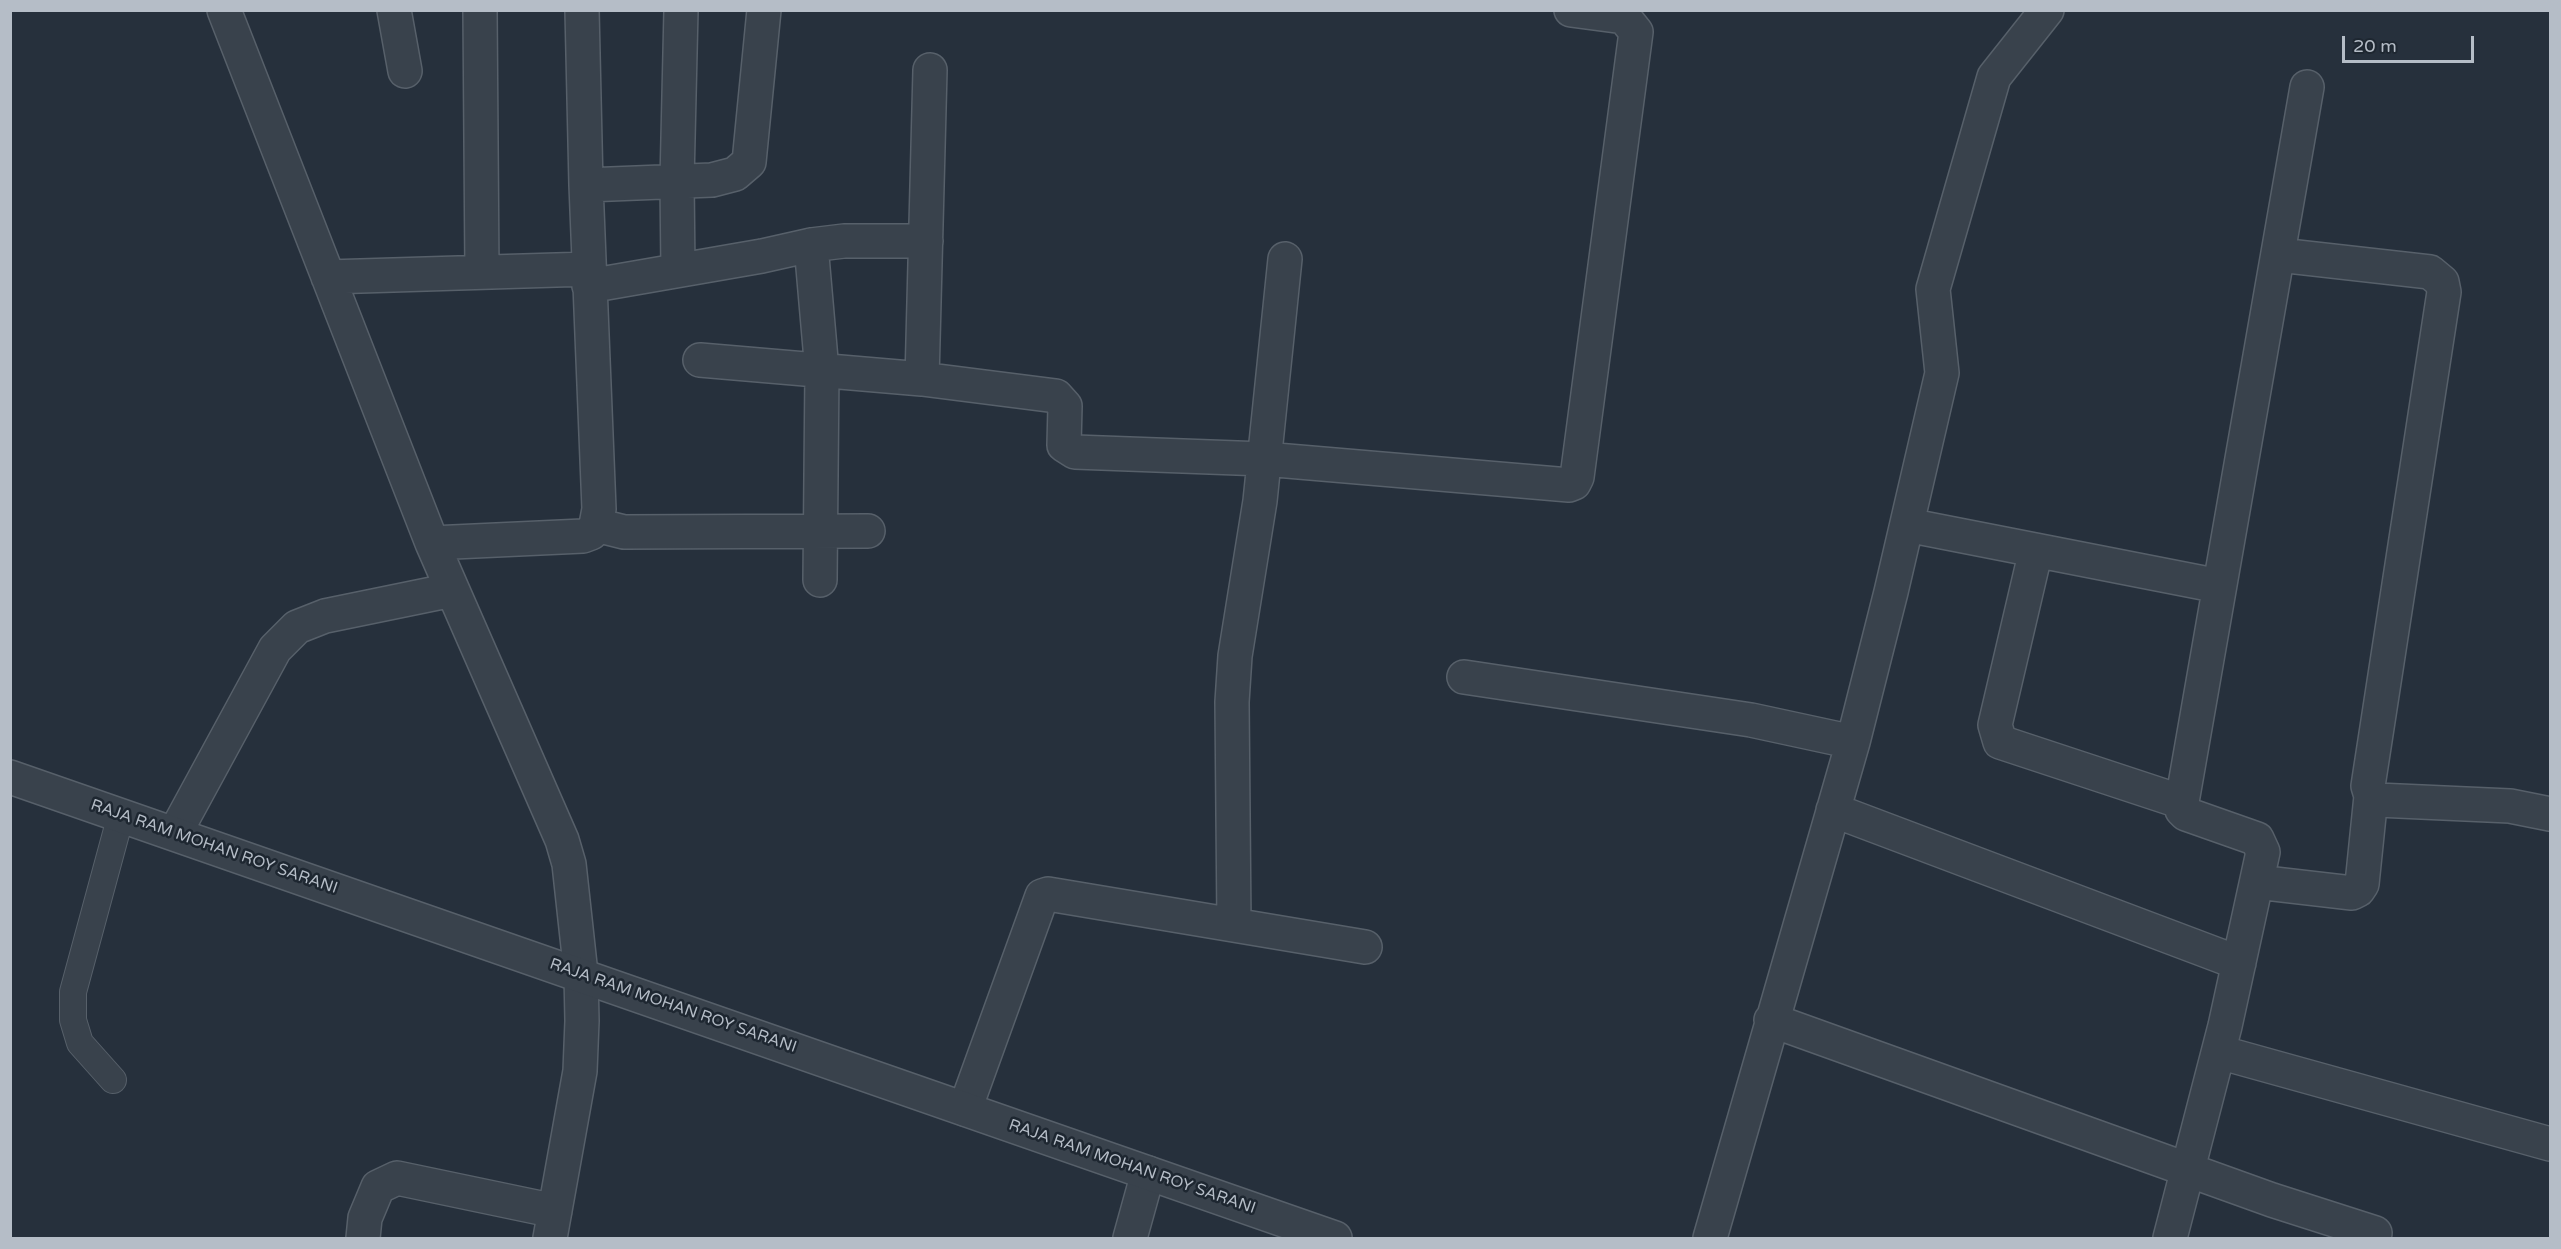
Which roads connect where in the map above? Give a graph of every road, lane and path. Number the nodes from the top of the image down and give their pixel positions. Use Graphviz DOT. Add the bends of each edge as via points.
graph roads {
  1 [pos="224,10"];
  2 [pos="394,10"];
  3 [pos="480,10"];
  4 [pos="582,10"];
  5 [pos="681,10"];
  6 [pos="764,10"];
  7 [pos="1570,10"];
  8 [pos="2047,10"];
  9 [pos="930,70"];
  10 [pos="405,71"];
  11 [pos="2307,87"];
  12 [pos="677,181"];
  13 [pos="586,185"];
  14 [pos="926,241"];
  15 [pos="810,245"];
  16 [pos="2279,255"];
  17 [pos="1285,259"];
  18 [pos="678,270"];
  19 [pos="482,272"];
  20 [pos="328,277"];
  21 [pos="589,278"];
  22 [pos="700,360"];
  23 [pos="822,371"];
  24 [pos="922,379"];
  25 [pos="1264,459"];
  26 [pos="596,525"];
  27 [pos="1907,525"];
  28 [pos="821,531"];
  29 [pos="868,531"];
  30 [pos="432,543"];
  31 [pos="2036,550"];
  32 [pos="820,580"];
  33 [pos="2219,586"];
  34 [pos="452,590"];
  35 [pos="1464,677"];
  36 [pos="1852,742"];
  37 [pos="10,777"];
  38 [pos="2371,796"];
  39 [pos="2182,802"];
  40 [pos="1833,810"];
  41 [pos="2550,814"];
  42 [pos="121,815"];
  43 [pos="175,833"];
  44 [pos="2257,882"];
  45 [pos="1234,925"];
  46 [pos="1365,947"];
  47 [pos="2239,963"];
  48 [pos="581,974"];
  49 [pos="1771,1020"];
  50 [pos="2219,1052"];
  51 [pos="113,1080"];
  52 [pos="965,1108"];
  53 [pos="2550,1144"];
  54 [pos="2189,1170"];
  55 [pos="1148,1173"];
  56 [pos="553,1225"];
  57 [pos="2375,1233"];
  58 [pos="363,1239"];
  59 [pos="1130,1239"];
  60 [pos="1335,1239"];
  61 [pos="1710,1239"];
  62 [pos="2170,1239"];
  1 -- 20 [label="street"];
  2 -- 10 [label="street"];
  3 -- 19 [label="street"];
  4 -- 13 [label="street"];
  5 -- 12 [label="street"];
  6 -- 12 [label="street" via="749,162 735,174 712,180"];
  7 -- 25 [label="street" via="1624,17 1636,32 1574,483"];
  8 -- 27 [label="street" via="1994,77 1933,289 1942,373"];
  9 -- 14 [label="street"];
  11 -- 16 [label="street"];
  12 -- 13 [label="street"];
  12 -- 18 [label="street"];
  13 -- 21 [label="street"];
  14 -- 15 [label="street"];
  14 -- 24 [label="street"];
  15 -- 18 [label="street"];
  15 -- 23 [label="street"];
  16 -- 33 [label="street"];
  16 -- 38 [label="street" via="2430,272 2442,282 2444,292 2368,786"];
  17 -- 25 [label="street"];
  18 -- 21 [label="street"];
  19 -- 20 [label="street"];
  19 -- 21 [label="street"];
  20 -- 30 [label="street"];
  21 -- 26 [label="street" via="599,508"];
  22 -- 23 [label="street"];
  23 -- 24 [label="street"];
  23 -- 28 [label="street"];
  24 -- 25 [label="street" via="1056,396 1065,406 1064,445 1075,452"];
  25 -- 45 [label="street" via="1235,656 1232,702"];
  26 -- 28 [label="street" via="624,532"];
  26 -- 30 [label="street" via="583,536"];
  27 -- 31 [label="street"];
  27 -- 36 [label="street"];
  28 -- 29 [label="street"];
  28 -- 32 [label="street"];
  30 -- 34 [label="street"];
  31 -- 33 [label="street"];
  31 -- 39 [label="street" via="1995,725 2000,742"];
  33 -- 39 [label="street"];
  34 -- 43 [label="street" via="325,616 297,627 275,649"];
  34 -- 48 [label="street" via="562,840 574,894"];
  35 -- 36 [label="street" via="1751,720"];
  36 -- 40 [label="street"];
  37 -- 42 [label="street, RAJA RAM MOHAN ROY SARANI"];
  38 -- 41 [label="street" via="2377,800 2510,806"];
  38 -- 44 [label="street" via="2362,884 2358,890 2352,893"];
  39 -- 44 [label="street" via="2186,814 2257,839 2263,852"];
  40 -- 47 [label="street"];
  40 -- 49 [label="street"];
  42 -- 43 [label="street, RAJA RAM MOHAN ROY SARANI"];
  42 -- 51 [label="lane" via="74,992 73,1020 80,1043"];
  43 -- 48 [label="street, RAJA RAM MOHAN ROY SARANI"];
  44 -- 47 [label="street"];
  45 -- 46 [label="street"];
  45 -- 52 [label="street" via="1042,896"];
  47 -- 50 [label="street"];
  48 -- 52 [label="street, RAJA RAM MOHAN ROY SARANI"];
  48 -- 56 [label="street" via="580,1071"];
  49 -- 54 [label="street"];
  49 -- 61 [label="street"];
  50 -- 53 [label="street"];
  50 -- 54 [label="street"];
  52 -- 55 [label="street, RAJA RAM MOHAN ROY SARANI"];
  54 -- 57 [label="street"];
  54 -- 62 [label="street"];
  55 -- 59 [label="street"];
  55 -- 60 [label="street, RAJA RAM MOHAN ROY SARANI"];
  56 -- 58 [label="street" via="397,1178 378,1188 364,1218"];
}
